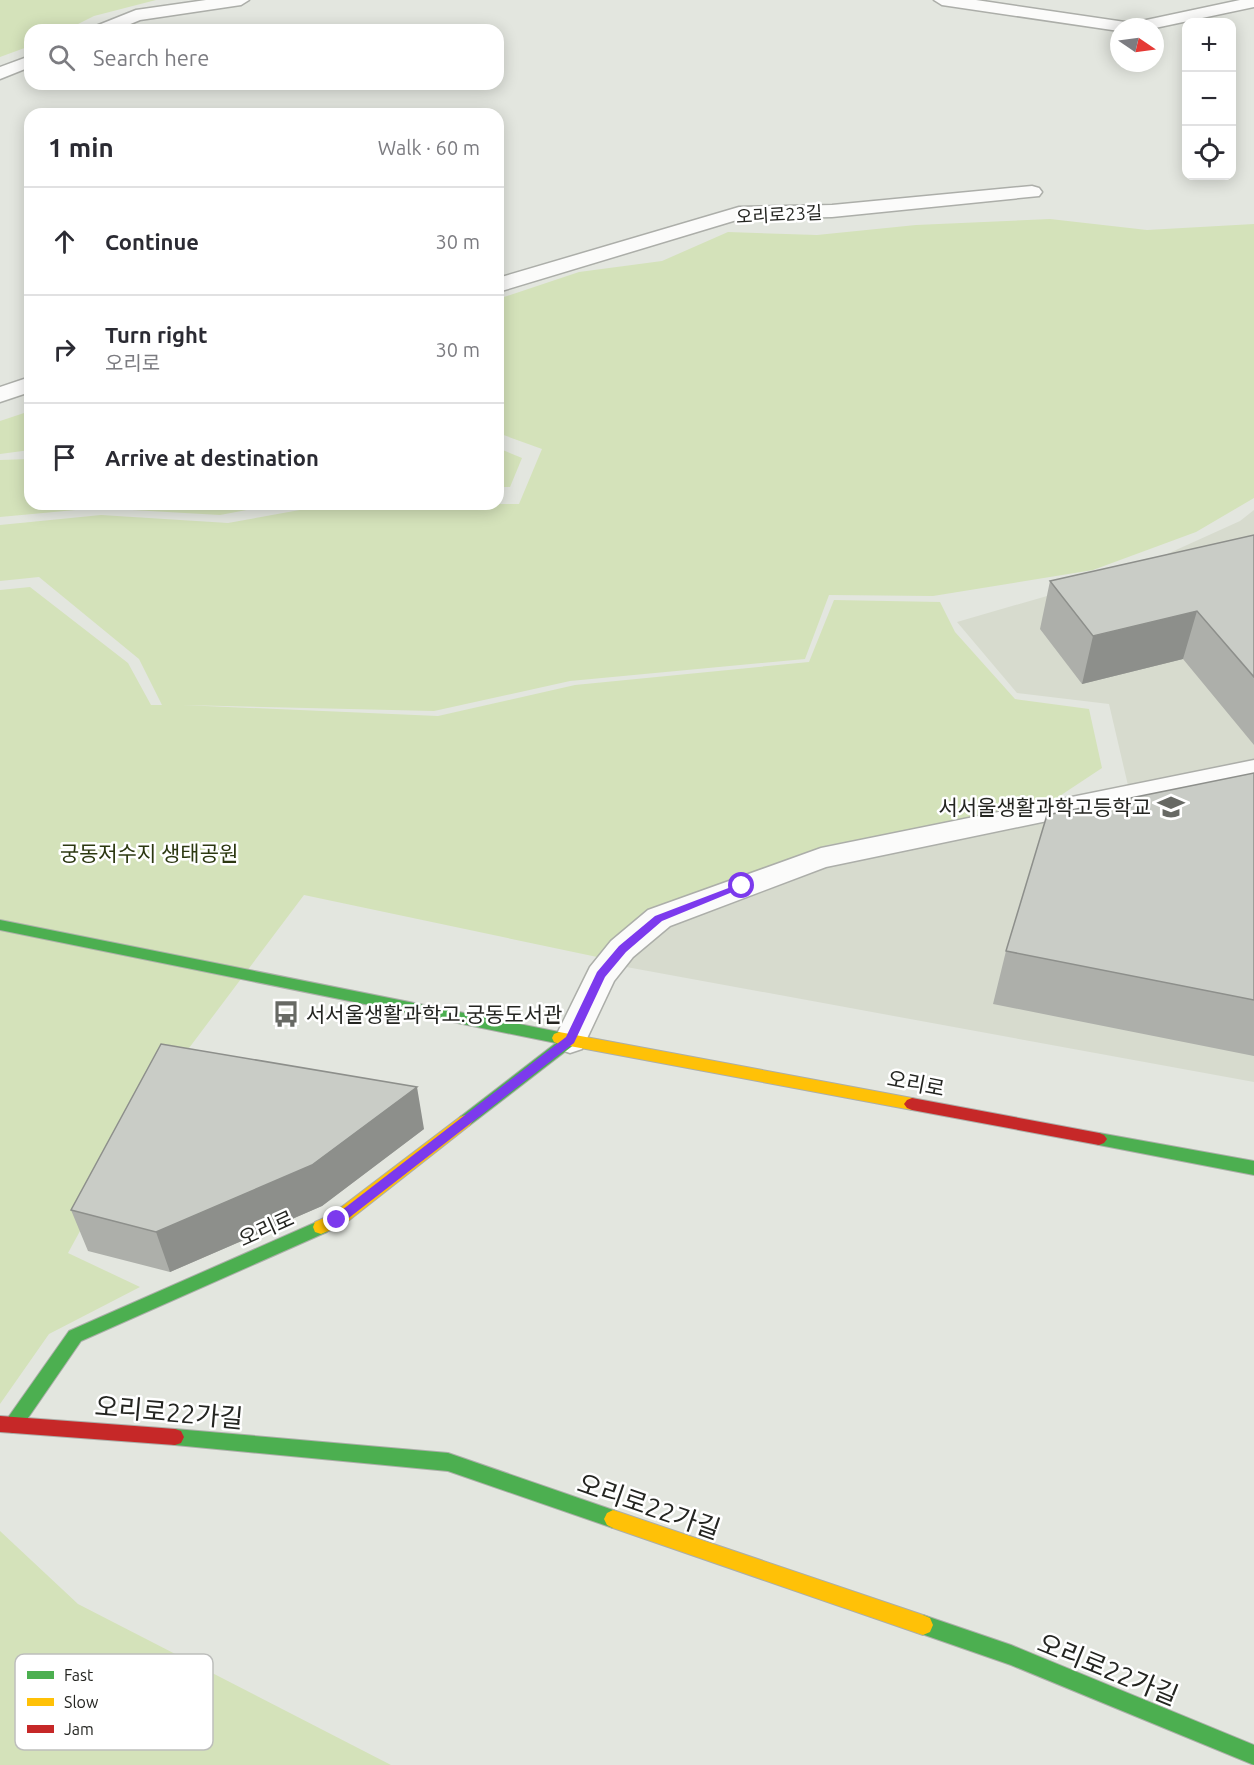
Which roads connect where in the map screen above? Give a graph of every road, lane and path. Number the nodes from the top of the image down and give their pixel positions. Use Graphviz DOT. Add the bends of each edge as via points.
graph roads {
  1 [pos="241,0"];
  2 [pos="942,0"];
  3 [pos="1254,2"];
  4 [pos="1164,21"];
  5 [pos="116,24"];
  6 [pos="1110,25"];
  7 [pos="24,64"];
  8 [pos="0,74"];
  9 [pos="1032,192"];
  10 [pos="504,283"];
  11 [pos="24,386"];
  12 [pos="0,395"];
  13 [pos="1254,769"];
  14 [pos="0,925"];
  15 [pos="570,1040"];
  16 [pos="1254,1168"];
  17 [pos="6,1424"];
  18 [pos="1254,1755"];
  1 -- 5 [label="street" via="136,15"];
  2 -- 6 [label="street"];
  3 -- 4 [label="street"];
  7 -- 8 [label="street"];
  9 -- 10 [label="street, 오리로23길" via="832,211 739,213"];
  11 -- 12 [label="street"];
  13 -- 15 [label="lane" via="821,858 659,918 622,949 601,975"];
  14 -- 15 [label="street, 오리로"];
  15 -- 16 [label="street, 오리로"];
  15 -- 17 [label="street, 오리로" via="337,1220 75,1336"];
  17 -- 18 [label="street, 오리로22가길" via="448,1462 1011,1655"];
}
